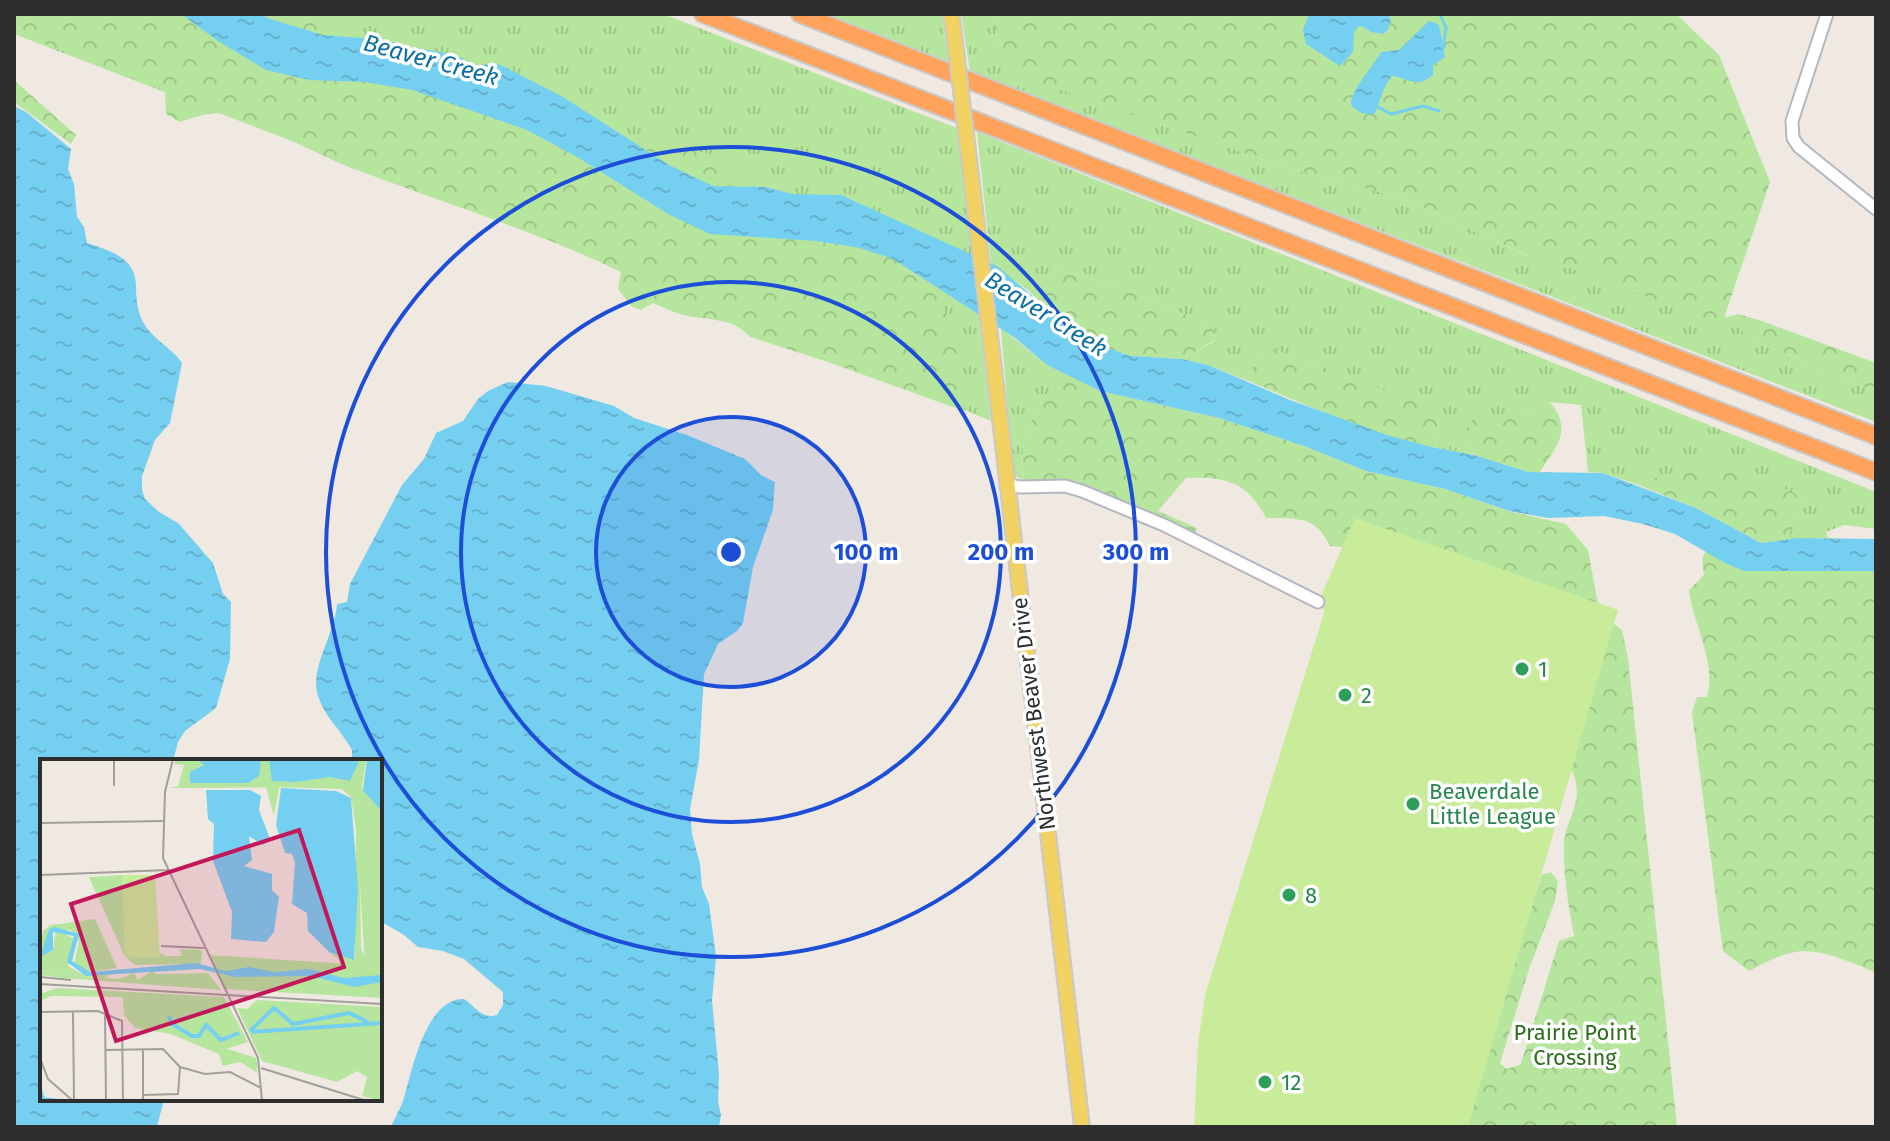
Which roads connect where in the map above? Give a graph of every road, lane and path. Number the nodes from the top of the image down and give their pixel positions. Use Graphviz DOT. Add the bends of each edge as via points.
graph roads {
  1 [pos="703,14"];
  2 [pos="800,14"];
  3 [pos="951,14"];
  4 [pos="1827,14"];
  5 [pos="1876,209"];
  6 [pos="1876,436"];
  7 [pos="1876,472"];
  8 [pos="1007,485"];
  9 [pos="1318,602"];
  10 [pos="1082,1127"];
  1 -- 7 [label="highway"];
  2 -- 6 [label="highway"];
  3 -- 8 [label="main road, Northwest Beaver Drive, bridge"];
  4 -- 5 [label="street" via="1792,121 1793,138"];
  8 -- 9 [label="street" via="1082,491 1164,525"];
  8 -- 10 [label="main road, Northwest Beaver Drive"];
}
